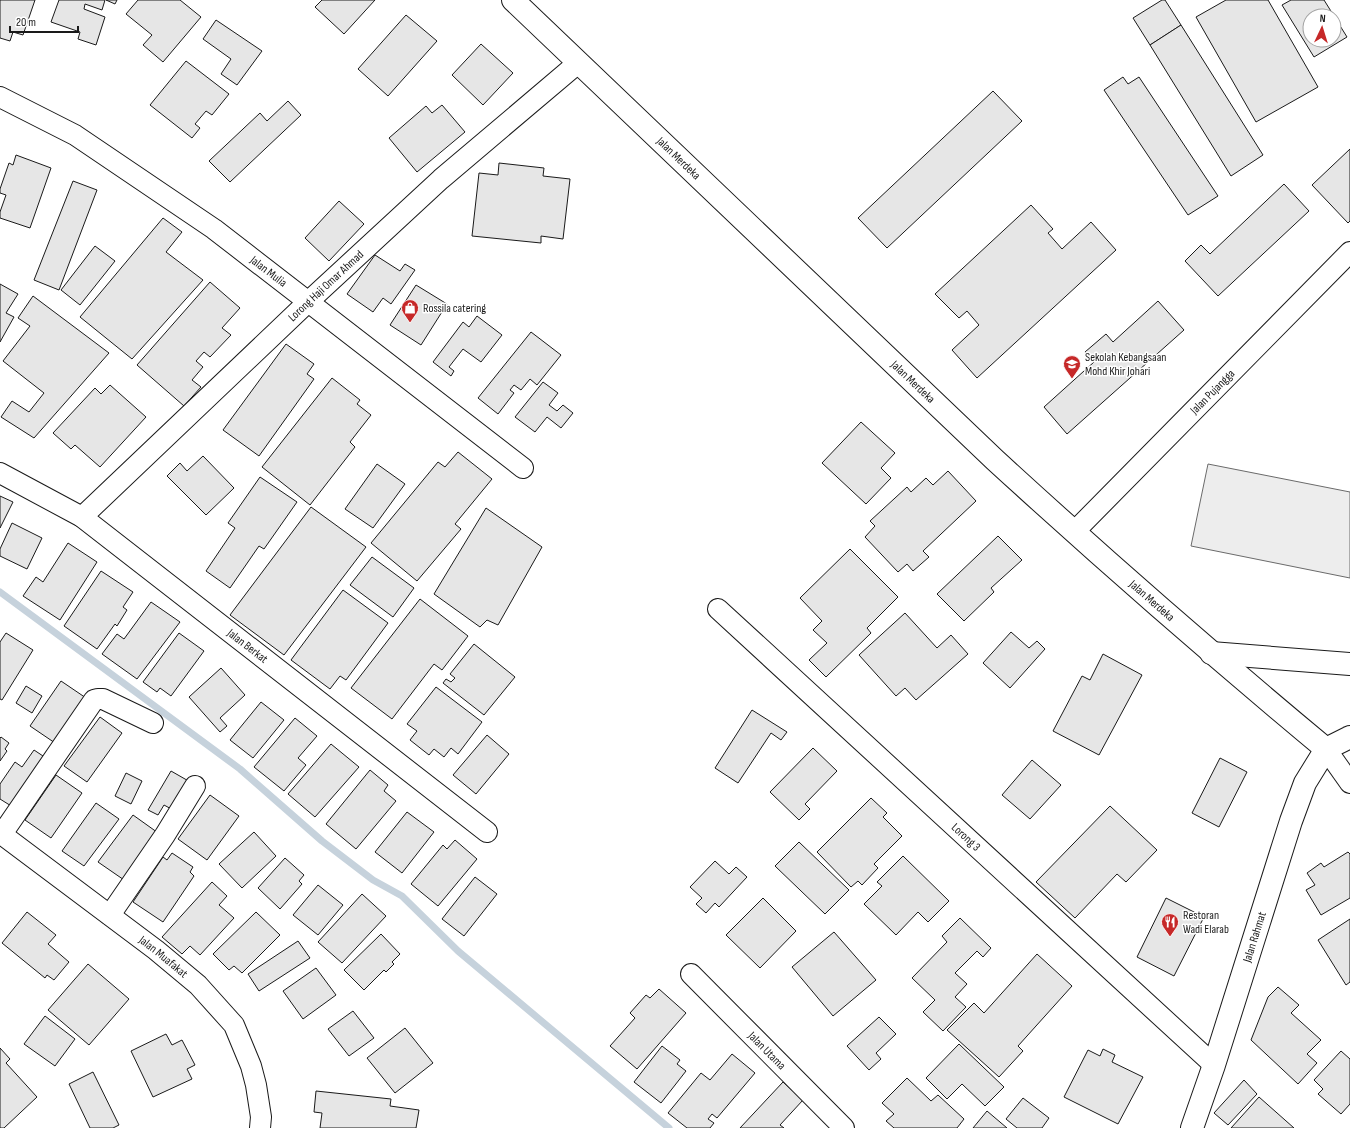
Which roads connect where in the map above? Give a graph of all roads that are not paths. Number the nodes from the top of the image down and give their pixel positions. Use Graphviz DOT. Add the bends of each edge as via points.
graph roads {
  1 [pos="513,0"];
  2 [pos="578,63"];
  3 [pos="0,98"];
  4 [pos="1350,252"];
  5 [pos="309,301"];
  6 [pos="523,468"];
  7 [pos="0,473"];
  8 [pos="82,517"];
  9 [pos="1074,532"];
  10 [pos="718,609"];
  11 [pos="1211,653"];
  12 [pos="1350,664"];
  13 [pos="153,723"];
  14 [pos="1350,737"];
  15 [pos="1326,749"];
  16 [pos="1350,783"];
  17 [pos="195,786"];
  18 [pos="487,832"];
  19 [pos="1,834"];
  20 [pos="110,915"];
  21 [pos="691,974"];
  22 [pos="1214,1065"];
  23 [pos="260,1128"];
  24 [pos="844,1128"];
  25 [pos="1192,1128"];
  1 -- 2 [label="street, Jalan Merdeka"];
  2 -- 5 [label="street, Lorong Haji Omar Ahmad" via="441,179"];
  2 -- 9 [label="street, Jalan Merdeka"];
  3 -- 5 [label="street, Jalan Mulia" via="75,135 214,229"];
  4 -- 9 [label="street, Jalan Pujangga"];
  5 -- 6 [label="street, Jalan Mulia"];
  5 -- 8 [label="street, Lorong Haji Omar Ahmad"];
  7 -- 8 [label="street, Jalan Berkat"];
  8 -- 18 [label="street, Jalan Berkat"];
  9 -- 11 [label="street, Jalan Merdeka"];
  10 -- 22 [label="street, Lorong 3"];
  11 -- 12 [label="street"];
  11 -- 15 [label="street, Jalan Merdeka"];
  13 -- 19 [label="street" via="102,699 94,700"];
  14 -- 15 [label="street"];
  15 -- 16 [label="street"];
  15 -- 22 [label="street, Jalan Rahmat" via="1306,783 1291,821"];
  17 -- 20 [label="street"];
  19 -- 20 [label="street, Jalan Muafakat"];
  20 -- 23 [label="street, Jalan Muafakat" via="198,985 234,1025 256,1085"];
  21 -- 24 [label="street, Jalan Utama"];
  22 -- 25 [label="street, Jalan Rahmat"];
}
